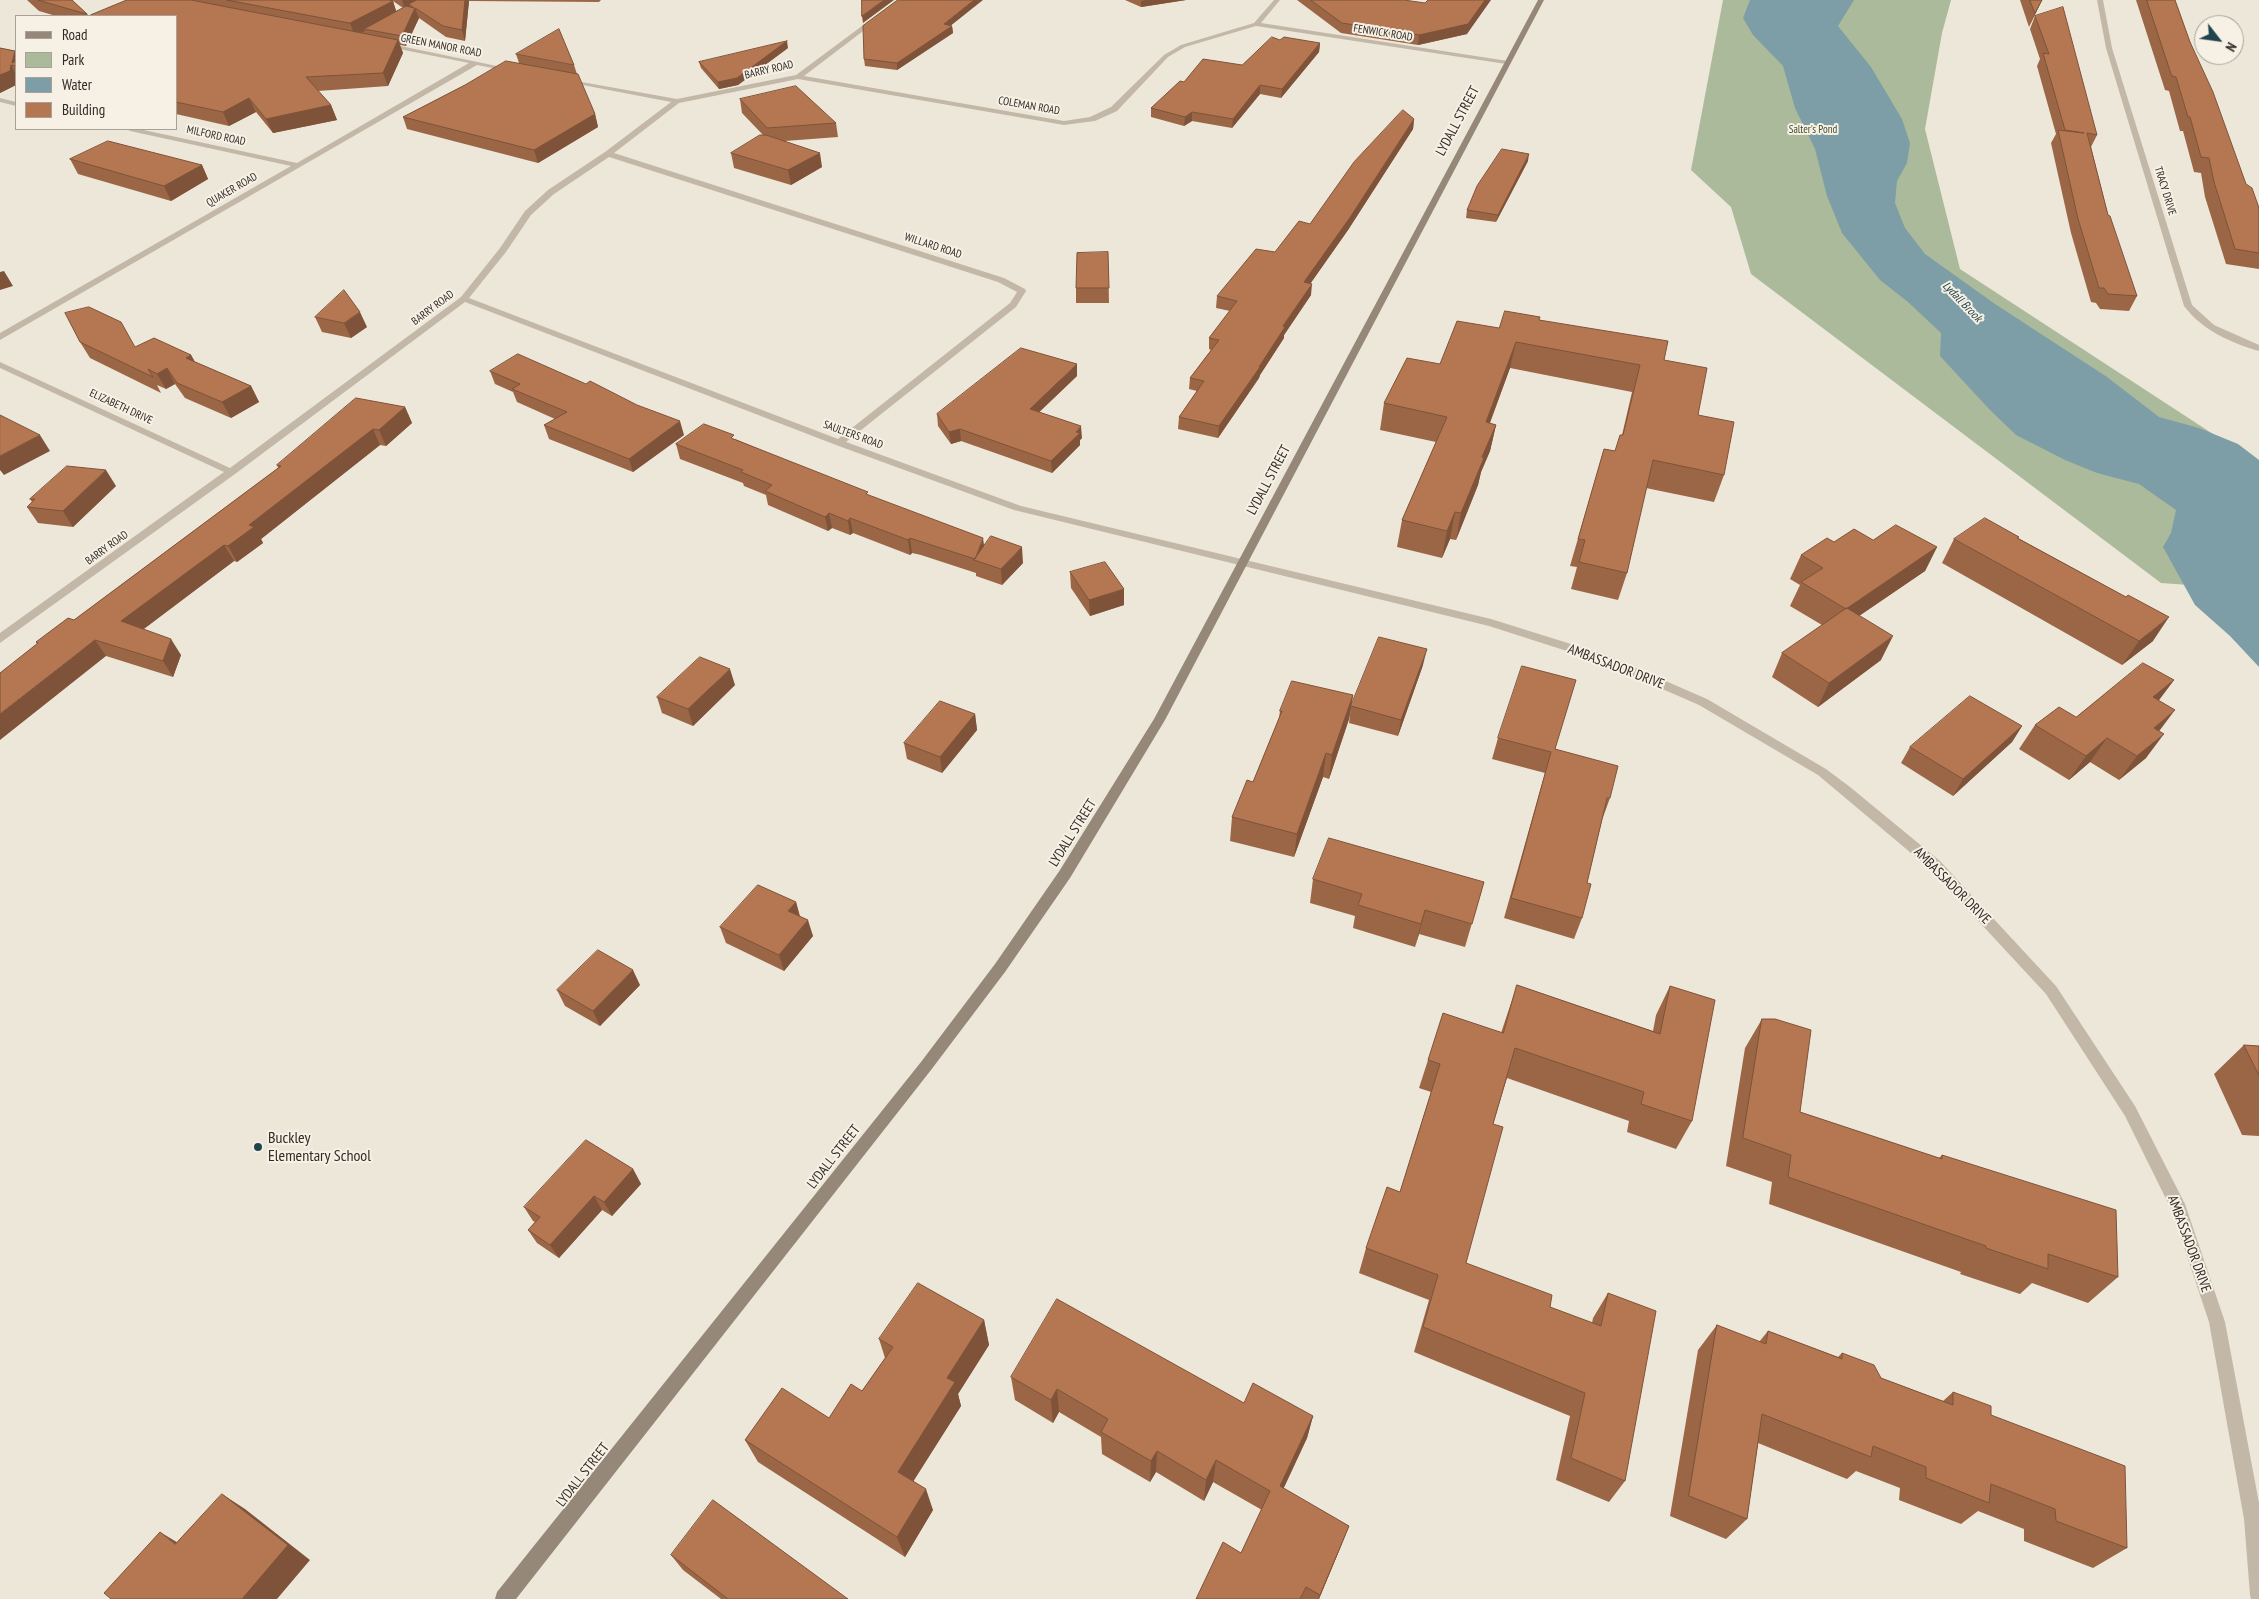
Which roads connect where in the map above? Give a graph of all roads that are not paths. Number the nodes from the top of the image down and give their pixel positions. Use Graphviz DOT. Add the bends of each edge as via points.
graph roads {
  1 [pos="901,0"];
  2 [pos="1277,0"];
  3 [pos="1541,0"];
  4 [pos="2100,0"];
  5 [pos="1256,24"];
  6 [pos="378,43"];
  7 [pos="1506,62"];
  8 [pos="475,63"];
  9 [pos="523,72"];
  10 [pos="798,77"];
  11 [pos="562,79"];
  12 [pos="0,100"];
  13 [pos="677,101"];
  14 [pos="15,104"];
  15 [pos="135,130"];
  16 [pos="608,154"];
  17 [pos="297,165"];
  18 [pos="464,298"];
  19 [pos="0,337"];
  20 [pos="2259,348"];
  21 [pos="0,365"];
  22 [pos="839,443"];
  23 [pos="231,472"];
  24 [pos="1242,563"];
  25 [pos="0,639"];
  26 [pos="2259,1595"];
  27 [pos="504,1599"];
  1 -- 10 [label="street, BARRY ROAD"];
  2 -- 5 [label="street"];
  3 -- 7 [label="street, LYDALL STREET"];
  4 -- 20 [label="street, TRACY DRIVE" via="2109,48 2188,306 2199,320 2222,334"];
  5 -- 7 [label="street, FENWICK ROAD"];
  5 -- 10 [label="street, COLEMAN ROAD" via="1183,46 1166,56 1114,109 1092,119 1064,123"];
  6 -- 8 [label="street, GREEN MANOR ROAD"];
  7 -- 24 [label="street, LYDALL STREET"];
  8 -- 9 [label="street, GREEN MANOR ROAD"];
  8 -- 17 [label="street, QUAKER ROAD"];
  10 -- 13 [label="street, BARRY ROAD"];
  11 -- 13 [label="street"];
  12 -- 14 [label="street"];
  13 -- 16 [label="street, BARRY ROAD"];
  15 -- 17 [label="street, MILFORD ROAD"];
  16 -- 18 [label="street, BARRY ROAD" via="552,192 528,214"];
  16 -- 22 [label="street, WILLARD ROAD" via="1001,280 1022,291 1013,305"];
  17 -- 19 [label="street, QUAKER ROAD"];
  18 -- 22 [label="street, SAULTERS ROAD"];
  18 -- 23 [label="street, BARRY ROAD"];
  21 -- 23 [label="street, ELIZABETH DRIVE"];
  22 -- 24 [label="street, SAULTERS ROAD" via="1018,508"];
  23 -- 25 [label="street, BARRY ROAD"];
  24 -- 26 [label="street, AMBASSADOR DRIVE" via="1491,623 1602,658 1703,702 1822,772 1935,865 2052,990 2130,1111 2178,1209 2217,1322 2253,1519"];
  24 -- 27 [label="street, LYDALL STREET" via="1132,766 1065,874 1000,968"];
}
